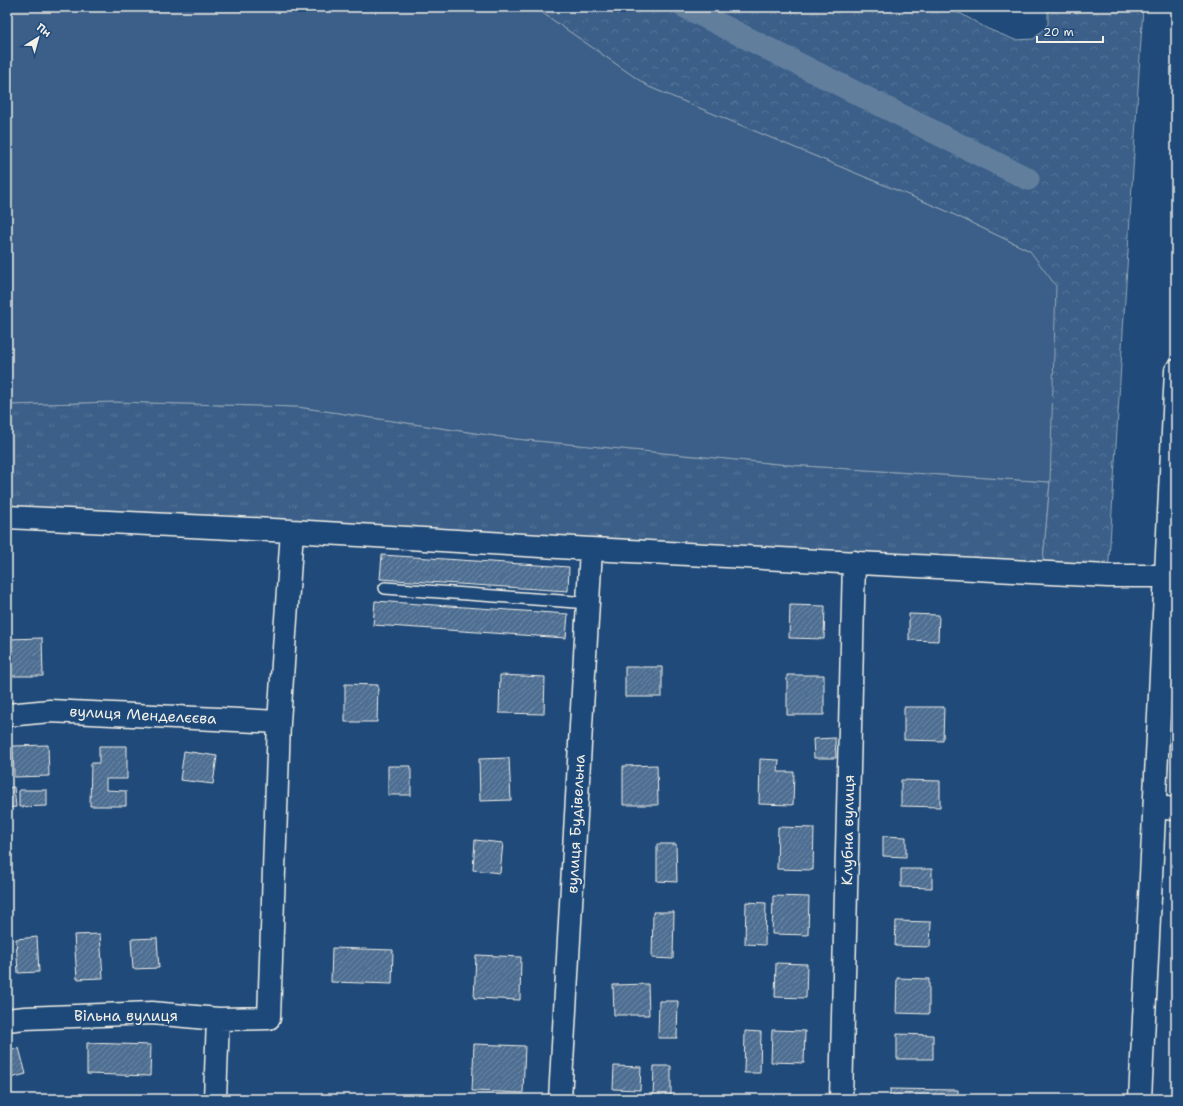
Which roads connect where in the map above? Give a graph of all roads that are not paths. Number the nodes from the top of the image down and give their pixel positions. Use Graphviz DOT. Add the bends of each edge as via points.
graph roads {
  1 [pos="1176,370"];
  2 [pos="7,517"];
  3 [pos="292,531"];
  4 [pos="592,549"];
  5 [pos="854,562"];
  6 [pos="1165,576"];
  7 [pos="385,588"];
  8 [pos="589,603"];
  9 [pos="7,715"];
  10 [pos="279,722"];
  11 [pos="1165,808"];
  12 [pos="218,1019"];
  13 [pos="7,1020"];
  14 [pos="215,1099"];
  15 [pos="560,1099"];
  16 [pos="841,1099"];
  17 [pos="1140,1099"];
  1 -- 6 [label="street"];
  2 -- 3 [label="street"];
  3 -- 4 [label="street"];
  3 -- 10 [label="street"];
  4 -- 5 [label="street"];
  4 -- 8 [label="street, вулиця Будівельна"];
  5 -- 6 [label="street" via="1108,576"];
  5 -- 16 [label="street, Клубна вулиця"];
  6 -- 11 [label="street"];
  7 -- 8 [label="lane"];
  8 -- 15 [label="street, вулиця Будівельна"];
  9 -- 10 [label="street, вулиця Менделєєва" via="50,711"];
  10 -- 12 [label="street, Вільна вулиця" via="269,1018"];
  11 -- 17 [label="street"];
  12 -- 13 [label="street, Вільна вулиця" via="152,1013"];
  12 -- 14 [label="street"];
}
